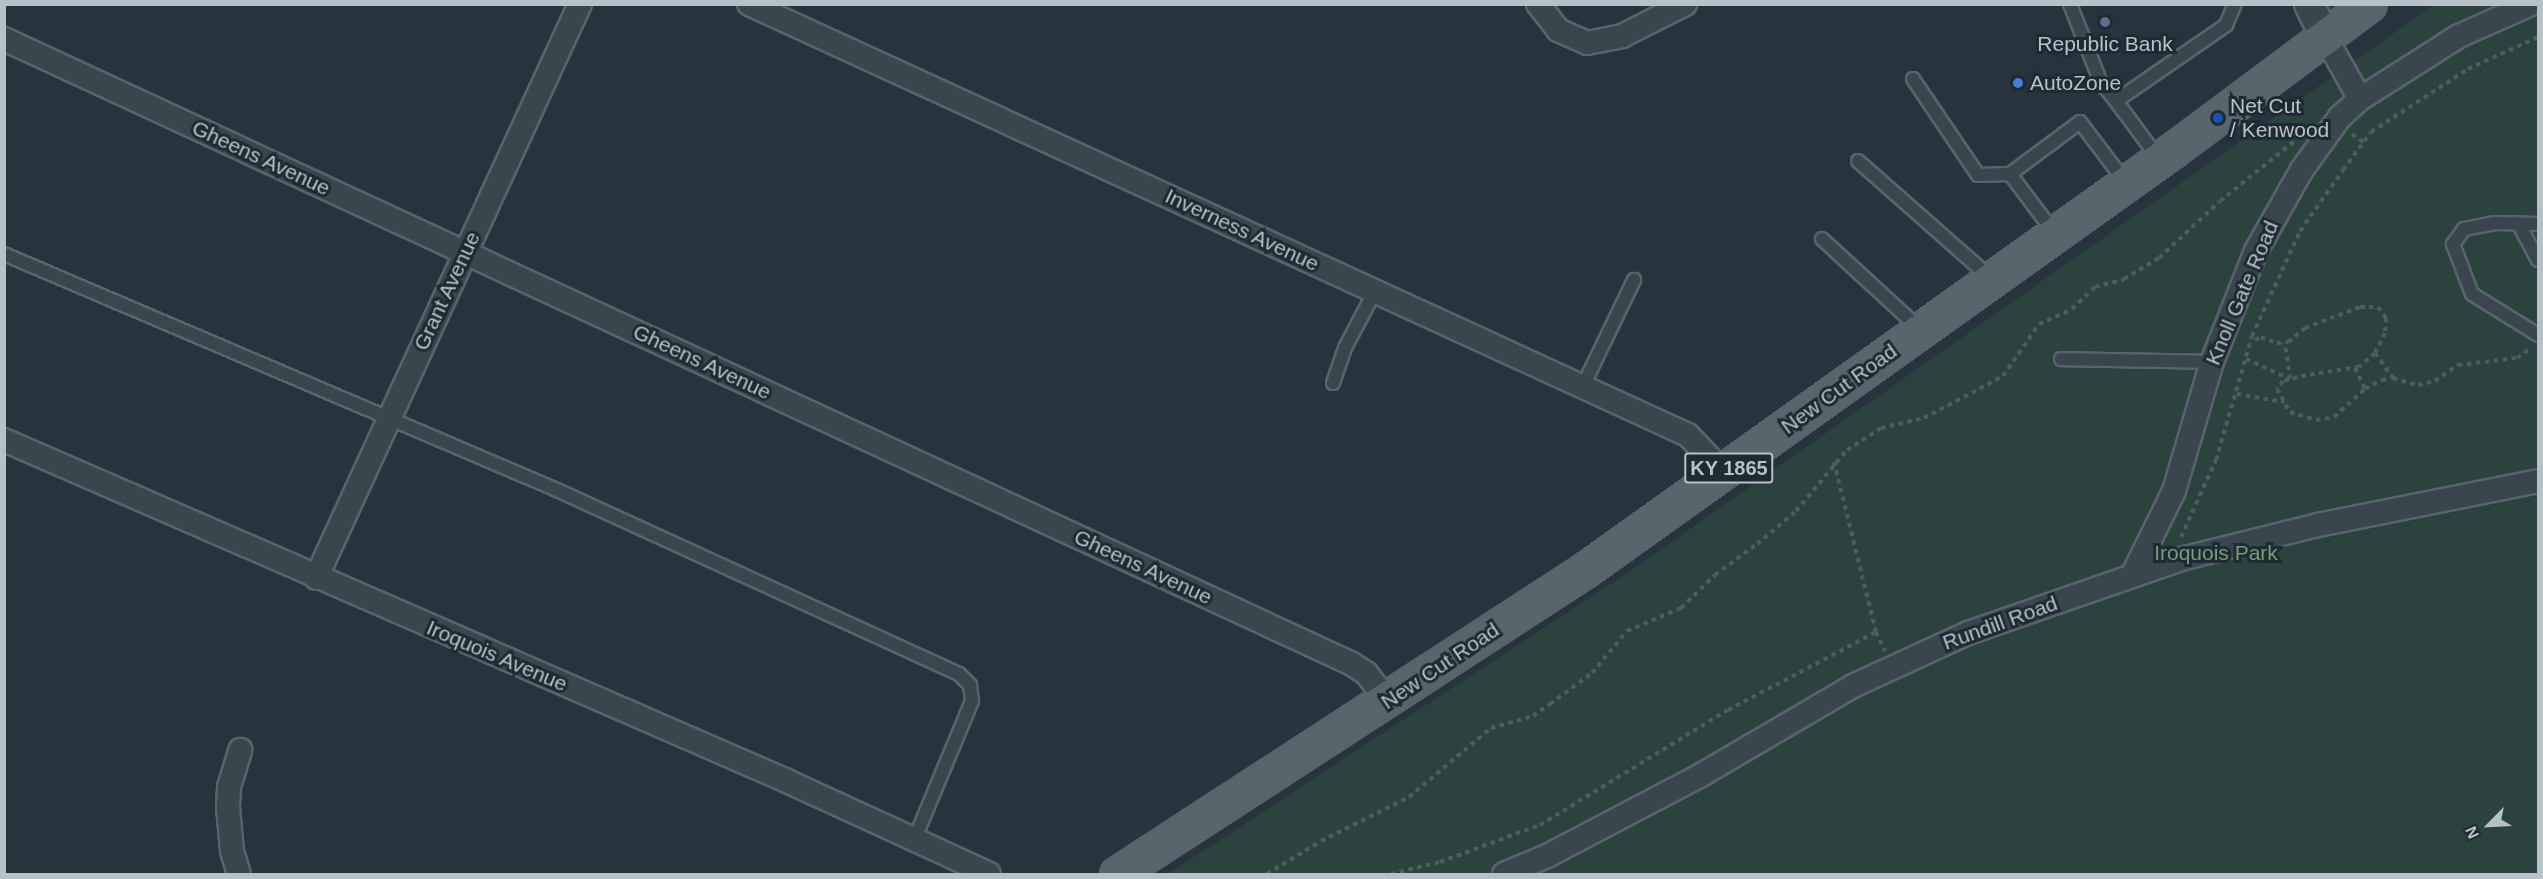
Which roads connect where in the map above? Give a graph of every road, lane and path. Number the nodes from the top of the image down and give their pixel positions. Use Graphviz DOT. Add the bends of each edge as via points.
graph roads {
  1 [pos="580,4"];
  2 [pos="749,4"];
  3 [pos="1538,4"];
  4 [pos="1685,4"];
  5 [pos="2070,4"];
  6 [pos="2235,4"];
  7 [pos="2309,4"];
  8 [pos="2369,4"];
  9 [pos="2531,4"];
  10 [pos="2324,35"];
  11 [pos="2538,37"];
  12 [pos="4,39"];
  13 [pos="1913,79"];
  14 [pos="2360,99"];
  15 [pos="2116,101"];
  16 [pos="2348,131"];
  17 [pos="2305,135"];
  18 [pos="2363,142"];
  19 [pos="2159,160"];
  20 [pos="1858,162"];
  21 [pos="2010,174"];
  22 [pos="2127,184"];
  23 [pos="2518,223"];
  24 [pos="2538,224"];
  25 [pos="2055,235"];
  26 [pos="1822,239"];
  27 [pos="464,252"];
  28 [pos="4,254"];
  29 [pos="2538,260"];
  30 [pos="1993,279"];
  31 [pos="1634,280"];
  32 [pos="1375,291"];
  33 [pos="1922,330"];
  34 [pos="2538,335"];
  35 [pos="2255,340"];
  36 [pos="2285,342"];
  37 [pos="2538,343"];
  38 [pos="2375,353"];
  39 [pos="2061,359"];
  40 [pos="2246,359"];
  41 [pos="2212,362"];
  42 [pos="2355,368"];
  43 [pos="2393,378"];
  44 [pos="2290,379"];
  45 [pos="1333,383"];
  46 [pos="1583,386"];
  47 [pos="2365,389"];
  48 [pos="2238,394"];
  49 [pos="2284,402"];
  50 [pos="388,418"];
  51 [pos="4,440"];
  52 [pos="1834,462"];
  53 [pos="1724,472"];
  54 [pos="2538,481"];
  55 [pos="2185,558"];
  56 [pos="2133,574"];
  57 [pos="316,578"];
  58 [pos="1388,701"];
  59 [pos="240,750"];
  60 [pos="914,840"];
  61 [pos="239,874"];
  62 [pos="989,874"];
  63 [pos="1117,874"];
  64 [pos="1267,874"];
  65 [pos="1391,874"];
  66 [pos="1503,874"];
  1 -- 27 [label="street, Grant Avenue"];
  2 -- 32 [label="street, Inverness Avenue"];
  3 -- 4 [label="street" via="1558,30 1571,39 1606,42"];
  5 -- 15 [label="lane" via="2101,83"];
  6 -- 15 [label="lane" via="2226,25"];
  7 -- 10 [label="street"];
  8 -- 10 [label="main road, New Cut Road / KY 1865"];
  9 -- 14 [label="street, Knoll Gate Road" via="2459,36"];
  10 -- 14 [label="street"];
  10 -- 19 [label="main road, New Cut Road / KY 1865"];
  11 -- 18 [label="path" via="2468,69 2371,132"];
  12 -- 27 [label="street, Gheens Avenue"];
  13 -- 21 [label="lane" via="1978,175"];
  14 -- 41 [label="street, Knoll Gate Road" via="2329,131 2283,199 2256,251"];
  15 -- 19 [label="lane"];
  16 -- 18 [label="path"];
  17 -- 52 [label="path" via="2253,172 2159,258 2124,279 2095,287 2072,309 2039,324 2002,376 1924,418 1881,428"];
  18 -- 40 [label="path" via="2300,231 2252,336"];
  19 -- 22 [label="main road, New Cut Road / KY 1865"];
  20 -- 30 [label="lane"];
  21 -- 22 [label="lane" via="2080,122"];
  21 -- 25 [label="lane"];
  22 -- 25 [label="main road, New Cut Road / KY 1865"];
  23 -- 24 [label="lane"];
  23 -- 29 [label="lane"];
  23 -- 34 [label="lane" via="2464,229 2453,244 2472,294"];
  25 -- 30 [label="main road, New Cut Road / KY 1865"];
  26 -- 33 [label="lane"];
  27 -- 50 [label="street, Grant Avenue"];
  27 -- 58 [label="street, Gheens Avenue" via="1352,664 1366,674"];
  28 -- 50 [label="lane"];
  30 -- 33 [label="main road, New Cut Road / KY 1865"];
  31 -- 46 [label="lane"];
  32 -- 45 [label="lane" via="1346,346"];
  32 -- 46 [label="street, Inverness Avenue"];
  33 -- 53 [label="main road, New Cut Road / KY 1865"];
  35 -- 36 [label="path" via="2261,337"];
  36 -- 38 [label="path" via="2305,328 2335,316 2360,307 2378,307 2386,318 2385,333"];
  36 -- 44 [label="path"];
  37 -- 43 [label="path" via="2517,358 2458,365 2418,385"];
  38 -- 42 [label="path"];
  38 -- 43 [label="path"];
  39 -- 41 [label="lane"];
  40 -- 44 [label="path"];
  40 -- 48 [label="path"];
  41 -- 56 [label="street, Knoll Gate Road" via="2174,490"];
  42 -- 44 [label="path"];
  42 -- 47 [label="path"];
  43 -- 47 [label="path"];
  44 -- 49 [label="path" via="2277,389"];
  46 -- 53 [label="street, Inverness Avenue" via="1688,435"];
  47 -- 49 [label="path" via="2334,417 2316,420 2290,412"];
  48 -- 49 [label="path"];
  48 -- 55 [label="path" via="2216,460 2181,537"];
  50 -- 57 [label="street, Grant Avenue"];
  50 -- 60 [label="lane" via="787,592 965,679 972,692 970,707"];
  51 -- 57 [label="street, Iroquois Avenue"];
  52 -- 64 [label="path" via="1796,511 1715,575 1681,608 1627,631 1592,673 1533,716 1491,728 1409,797 1321,841"];
  52 -- 65 [label="path" via="1876,632 1738,704 1540,825 1440,862"];
  53 -- 58 [label="main road, New Cut Road / KY 1865"];
  54 -- 55 [label="street, Rundill Road" via="2318,525"];
  55 -- 56 [label="street, Rundill Road"];
  56 -- 66 [label="street, Rundill Road" via="1910,658 1853,686 1674,789 1547,856"];
  57 -- 60 [label="street, Iroquois Avenue"];
  58 -- 63 [label="main road, New Cut Road / KY 1865"];
  59 -- 61 [label="street" via="229,787 228,807 232,851"];
  60 -- 62 [label="street, Iroquois Avenue"];
}
